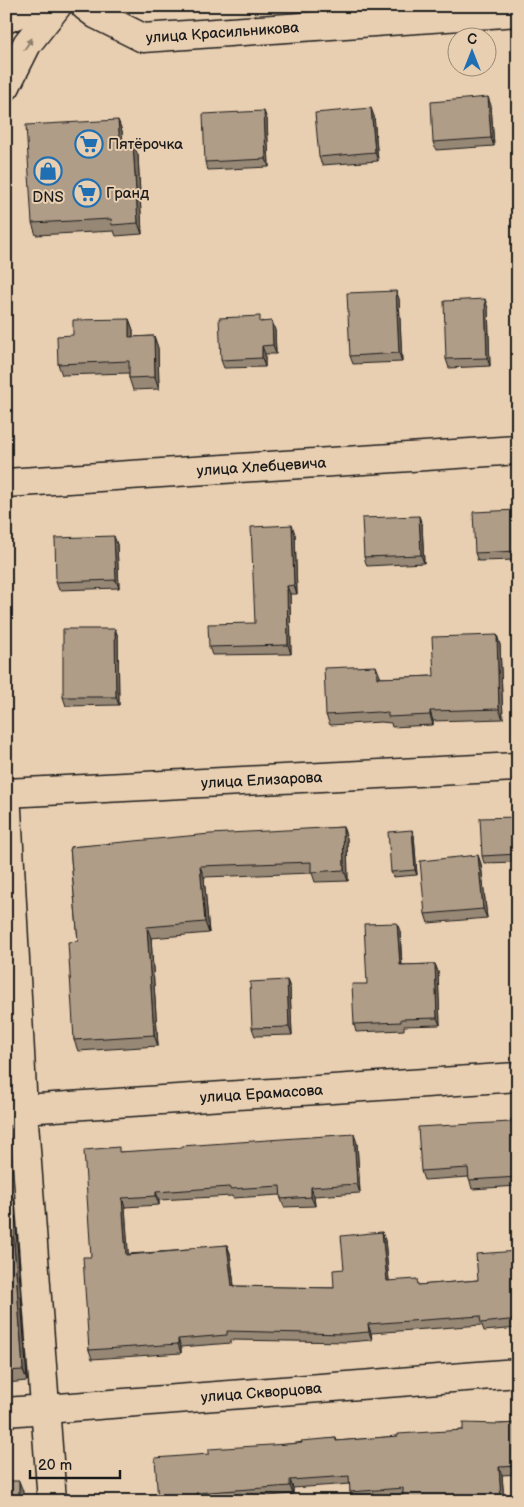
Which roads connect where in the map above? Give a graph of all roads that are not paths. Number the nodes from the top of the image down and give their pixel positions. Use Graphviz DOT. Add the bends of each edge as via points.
graph roads {
  1 [pos="36,6"];
  2 [pos="57,6"];
  3 [pos="85,6"];
  4 [pos="518,12"];
  5 [pos="6,19"];
  6 [pos="6,86"];
  7 [pos="518,450"];
  8 [pos="6,483"];
  9 [pos="518,767"];
  10 [pos="6,792"];
  11 [pos="518,1077"];
  12 [pos="15,1110"];
  13 [pos="518,1373"];
  14 [pos="46,1409"];
  15 [pos="6,1412"];
  16 [pos="52,1501"];
  1 -- 5 [label="street"];
  6 -- 2 [label="street, one-way" via="27,44"];
  3 -- 4 [label="street, улица Красильникова" via="97,16 143,38"];
  7 -- 8 [label="street, улица Хлебцевича"];
  9 -- 10 [label="street, улица Елизарова"];
  10 -- 12 [label="street"];
  11 -- 12 [label="street, улица Ерамасова"];
  12 -- 14 [label="street"];
  13 -- 14 [label="street, улица Скворцова"];
  14 -- 15 [label="street, улица Скворцова"];
  14 -- 16 [label="street"];
}
